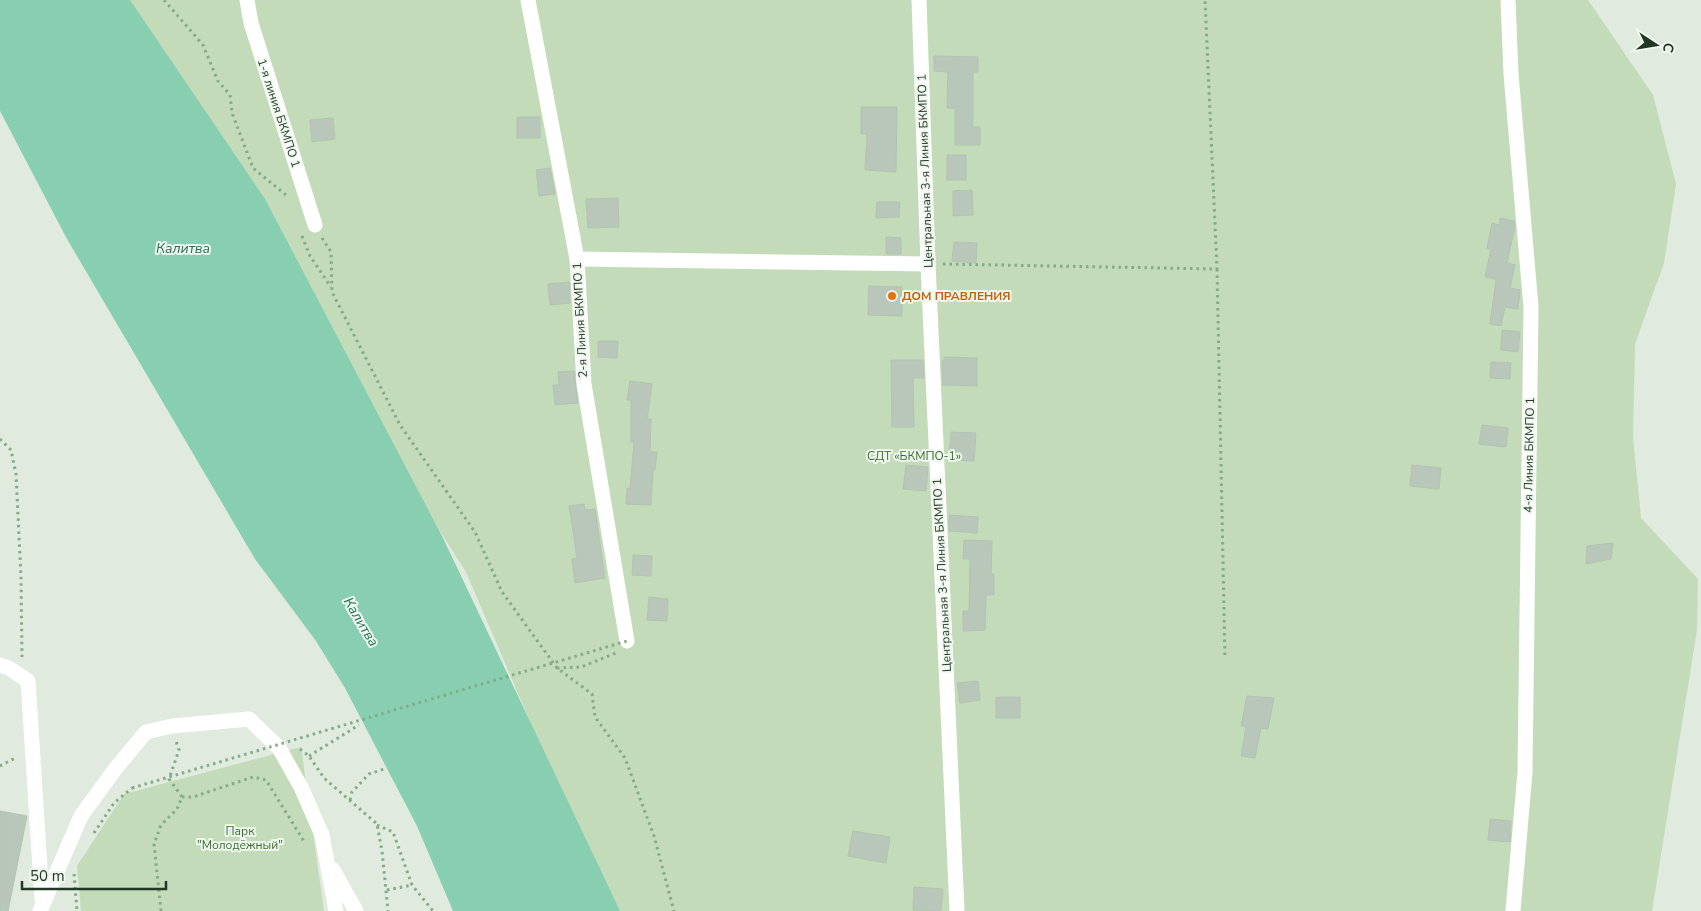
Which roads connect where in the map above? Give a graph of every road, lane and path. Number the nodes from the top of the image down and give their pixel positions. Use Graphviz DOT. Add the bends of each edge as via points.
graph roads {
  1 [pos="164,0"];
  2 [pos="247,0"];
  3 [pos="528,0"];
  4 [pos="919,0"];
  5 [pos="1205,0"];
  6 [pos="1508,0"];
  7 [pos="290,204"];
  8 [pos="315,225"];
  9 [pos="300,230"];
  10 [pos="577,259"];
  11 [pos="928,264"];
  12 [pos="1218,269"];
  13 [pos="332,292"];
  14 [pos="0,439"];
  15 [pos="627,641"];
  16 [pos="1225,659"];
  17 [pos="0,665"];
  18 [pos="557,668"];
  19 [pos="22,677"];
  20 [pos="359,725"];
  21 [pos="172,726"];
  22 [pos="272,741"];
  23 [pos="309,756"];
  24 [pos="384,769"];
  25 [pos="132,788"];
  26 [pos="182,797"];
  27 [pos="350,800"];
  28 [pos="377,824"];
  29 [pos="308,848"];
  30 [pos="328,860"];
  31 [pos="74,870"];
  32 [pos="412,885"];
  33 [pos="387,890"];
  34 [pos="41,907"];
  35 [pos="77,911"];
  36 [pos="160,911"];
  37 [pos="336,911"];
  38 [pos="356,911"];
  39 [pos="388,911"];
  40 [pos="433,911"];
  41 [pos="674,911"];
  42 [pos="957,911"];
  43 [pos="1513,911"];
  1 -- 7 [label="path" via="203,45 218,81 230,95 232,113 253,168 286,195"];
  2 -- 8 [label="street, 1-я линия БКМПО 1" via="251,24"];
  3 -- 10 [label="street, 2-я Линия БКМПО 1"];
  4 -- 11 [label="street, Центральная 3-я Линия БКМПО 1"];
  5 -- 12 [label="path"];
  6 -- 43 [label="street, 4-я Линия БКМПО 1" via="1511,74 1532,307 1525,772"];
  8 -- 13 [label="path" via="331,252"];
  9 -- 13 [label="path" via="310,256"];
  10 -- 11 [label="street"];
  10 -- 15 [label="street, 2-я Линия БКМПО 1" via="584,384"];
  11 -- 12 [label="path"];
  11 -- 42 [label="street, Центральная 3-я Линия БКМПО 1"];
  12 -- 16 [label="path"];
  13 -- 18 [label="path" via="400,425 475,532 502,592"];
  14 -- 19 [label="path" via="11,450 16,474"];
  15 -- 18 [label="path" via="624,648 607,658 581,667"];
  15 -- 25 [label="path, bridge"];
  17 -- 19 [label="street"];
  18 -- 41 [label="path" via="592,694 595,716 625,758 654,836"];
  19 -- 34 [label="street" via="28,681"];
  20 -- 23 [label="path"];
  21 -- 22 [label="street" via="249,719"];
  21 -- 26 [label="path" via="179,750 169,780"];
  21 -- 34 [label="street" via="146,732 81,816"];
  22 -- 23 [label="path" via="294,744"];
  22 -- 30 [label="street" via="301,787 322,835"];
  23 -- 27 [label="path" via="324,778"];
  24 -- 27 [label="path" via="369,774 352,792"];
  26 -- 29 [label="path" via="193,798 253,777 266,780"];
  26 -- 36 [label="path" via="177,809 161,825 154,844"];
  27 -- 28 [label="path"];
  28 -- 32 [label="path" via="393,832"];
  28 -- 33 [label="path"];
  30 -- 37 [label="street"];
  30 -- 38 [label="street"];
  31 -- 35 [label="path"];
  32 -- 33 [label="path"];
  32 -- 40 [label="path"];
  33 -- 39 [label="path"];
}
